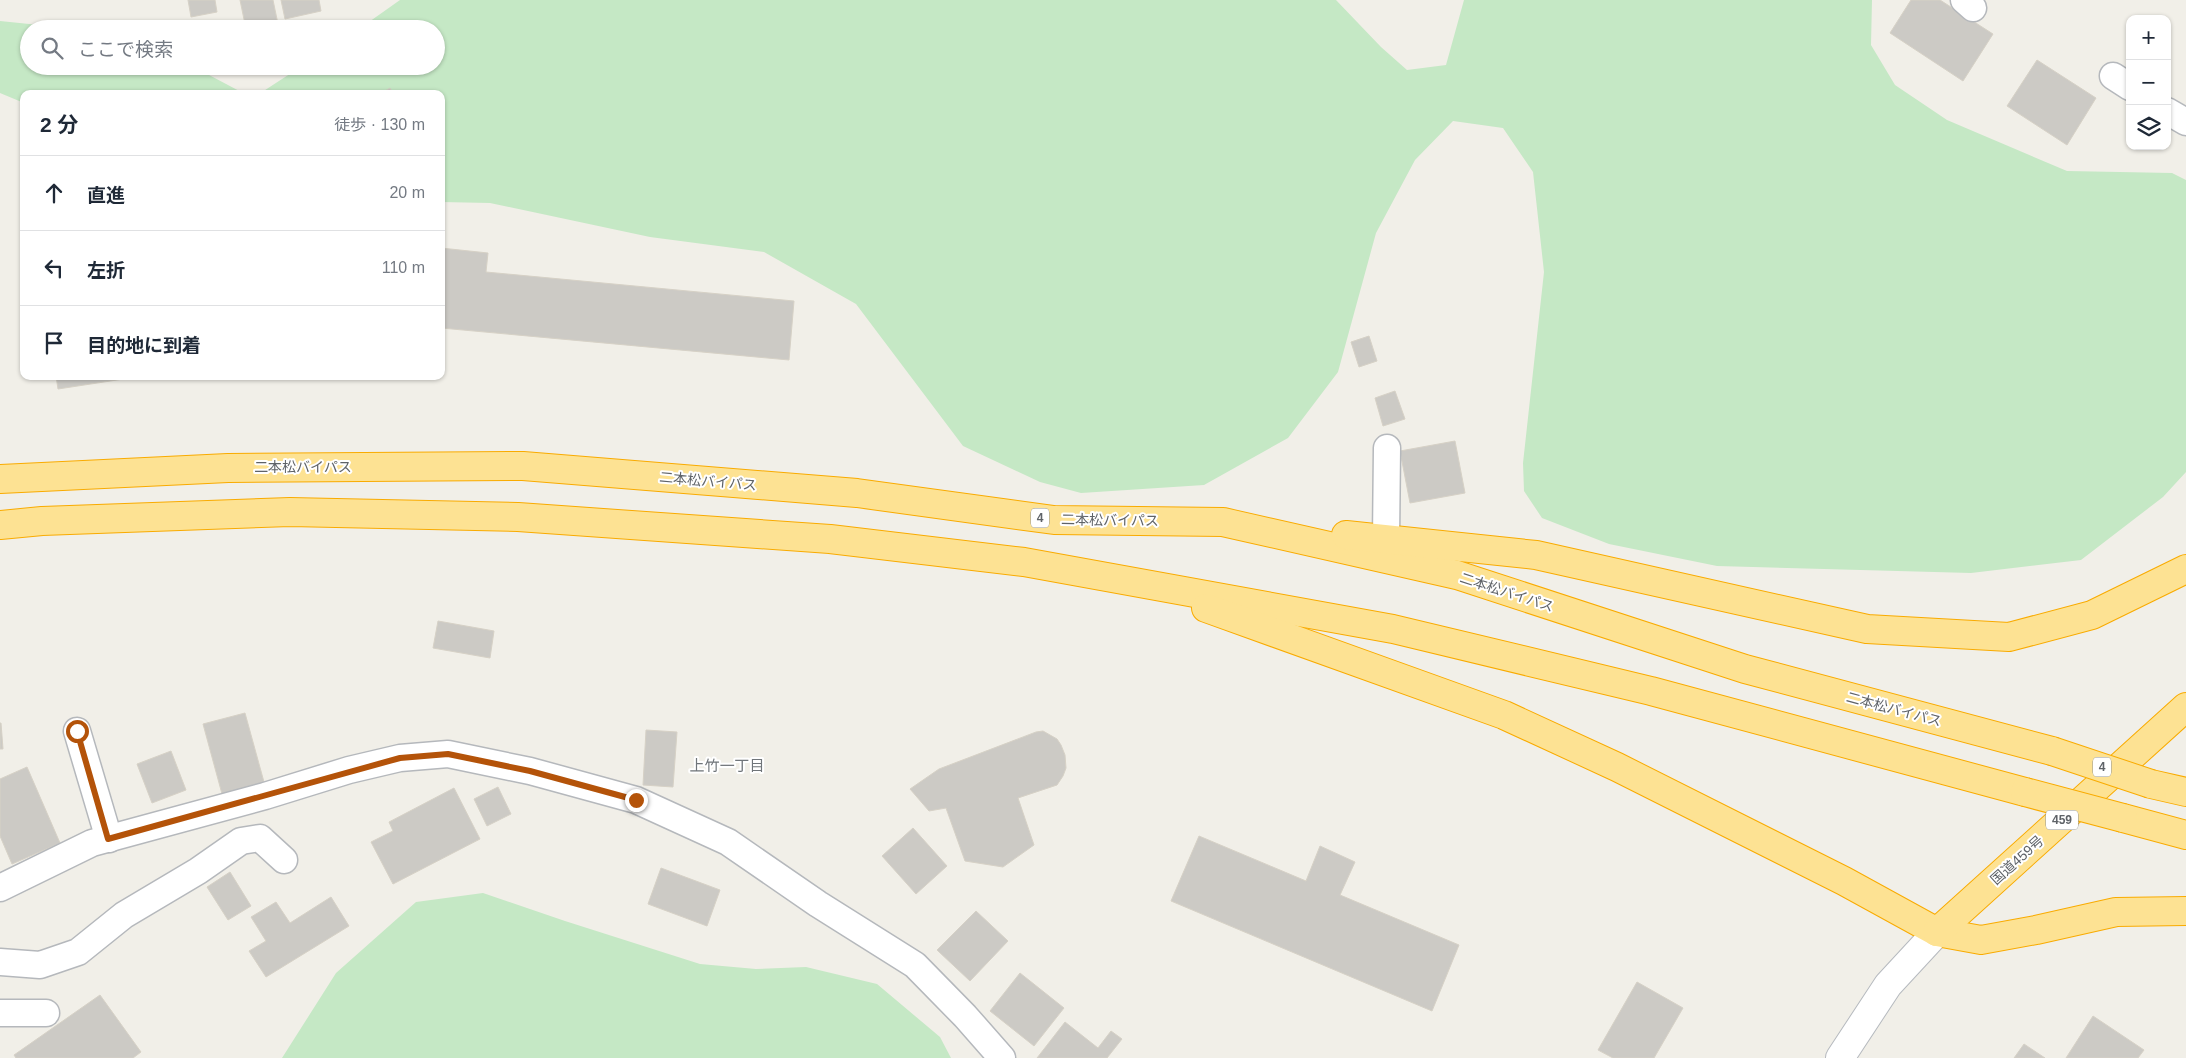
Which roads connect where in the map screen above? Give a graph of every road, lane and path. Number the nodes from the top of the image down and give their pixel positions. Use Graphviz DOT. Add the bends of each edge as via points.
graph roads {
  1 [pos="2171,113"];
  2 [pos="2186,122"];
  3 [pos="1387,448"];
  4 [pos="0,479"];
  5 [pos="1223,522"];
  6 [pos="0,525"];
  7 [pos="1386,539"];
  8 [pos="2186,569"];
  9 [pos="1147,585"];
  10 [pos="2186,707"];
  11 [pos="77,731"];
  12 [pos="2186,792"];
  13 [pos="2186,835"];
  14 [pos="108,839"];
  15 [pos="284,860"];
  16 [pos="0,888"];
  17 [pos="2186,911"];
  18 [pos="1938,932"];
  19 [pos="0,962"];
  20 [pos="0,1013"];
  21 [pos="46,1013"];
  22 [pos="1002,1058"];
  23 [pos="1840,1058"];
  1 -- 2 [label="street"];
  3 -- 7 [label="street"];
  4 -- 5 [label="highway, 二本松バイパス / 4" via="228,468 523,466 858,493 1054,520"];
  5 -- 7 [label="highway"];
  5 -- 12 [label="highway, 二本松バイパス / 4, bridge" via="1457,575 1744,669 2052,751 2151,784"];
  6 -- 9 [label="highway" via="290,512 518,517 830,539 1024,562"];
  7 -- 8 [label="highway" via="1536,555 1867,629 2009,636 2092,615"];
  9 -- 13 [label="highway, bridge" via="1393,629 1651,691"];
  9 -- 18 [label="highway" via="1255,627 1504,715 1617,767"];
  10 -- 18 [label="highway, 国道459号 / 459"];
  11 -- 14 [label="street"];
  14 -- 16 [label="street" via="92,843"];
  14 -- 22 [label="street" via="400,758 448,754 530,771 636,800 728,842 915,965"];
  15 -- 19 [label="street" via="260,838 241,841 124,915 78,952 40,965"];
  17 -- 18 [label="highway" via="2116,912 1981,940"];
  18 -- 23 [label="street" via="1888,986"];
  20 -- 21 [label="street"];
}
